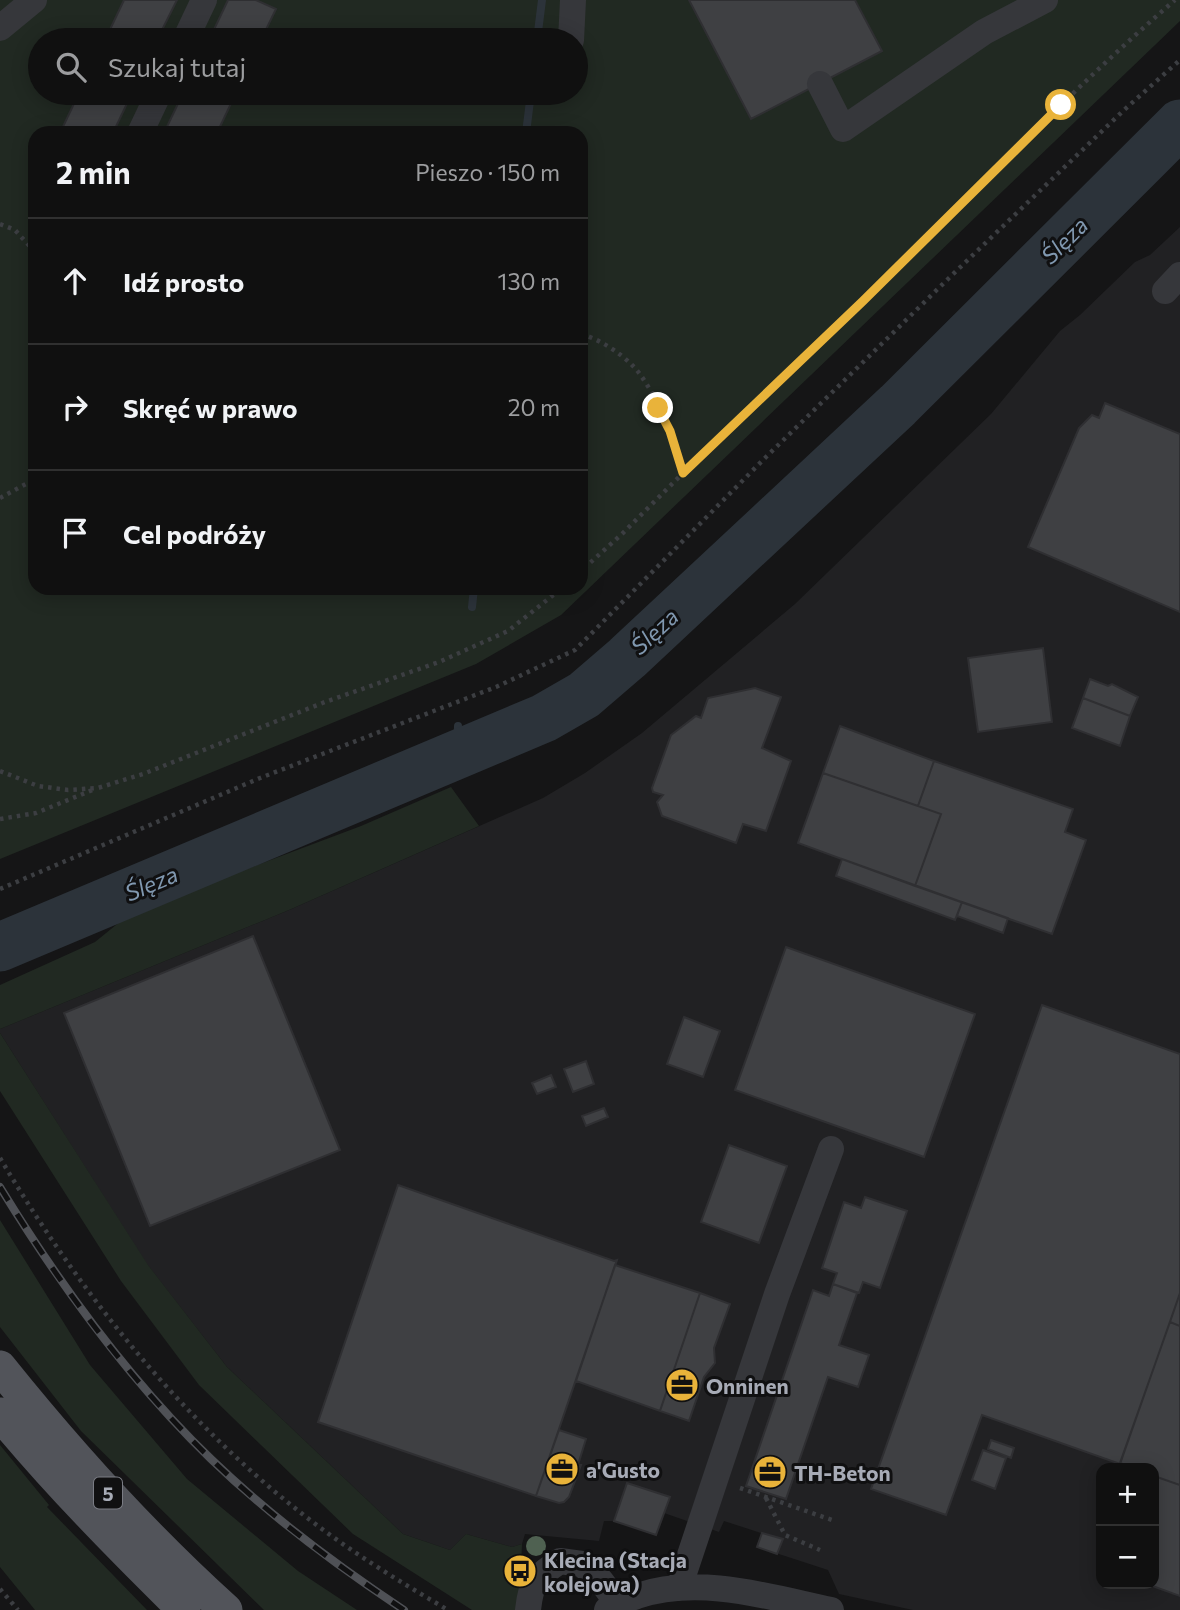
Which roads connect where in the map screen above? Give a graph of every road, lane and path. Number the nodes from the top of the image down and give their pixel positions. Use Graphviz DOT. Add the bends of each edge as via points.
graph roads {
  1 [pos="34,0"];
  2 [pos="204,0"];
  3 [pos="573,0"];
  4 [pos="1045,0"];
  5 [pos="1175,0"];
  6 [pos="0,28"];
  7 [pos="191,28"];
  8 [pos="572,28"];
  9 [pos="1180,60"];
  10 [pos="820,83"];
  11 [pos="153,105"];
  12 [pos="143,126"];
  13 [pos="0,224"];
  14 [pos="28,244"];
  15 [pos="588,336"];
  16 [pos="683,473"];
  17 [pos="28,483"];
  18 [pos="0,498"];
  19 [pos="588,565"];
  20 [pos="553,595"];
  21 [pos="0,771"];
  22 [pos="98,788"];
  23 [pos="0,819"];
  24 [pos="0,889"];
  25 [pos="831,1149"];
  26 [pos="0,1158"];
  27 [pos="0,1367"];
  28 [pos="0,1414"];
  29 [pos="715,1480"];
  30 [pos="765,1497"];
  31 [pos="832,1520"];
  32 [pos="820,1550"];
  33 [pos="679,1588"];
  34 [pos="0,1590"];
  35 [pos="613,1607"];
  36 [pos="18,1610"];
  37 [pos="184,1610"];
  38 [pos="226,1610"];
  39 [pos="448,1610"];
  40 [pos="528,1610"];
  41 [pos="831,1610"];
  1 -- 6 [label="street"];
  2 -- 7 [label="street"];
  3 -- 8 [label="street"];
  4 -- 10 [label="street" via="984,32 843,129"];
  5 -- 16 [label="path" via="1044,120"];
  9 -- 24 [label="path" via="765,457 575,650 496,687 260,778"];
  11 -- 12 [label="street"];
  13 -- 14 [label="path" via="15,230"];
  15 -- 16 [label="path" via="633,365 670,431"];
  16 -- 19 [label="path"];
  17 -- 18 [label="path"];
  20 -- 22 [label="path" via="508,631 439,662"];
  21 -- 22 [label="path" via="38,786"];
  22 -- 23 [label="path" via="36,813"];
  25 -- 29 [label="street"];
  26 -- 39 [label="path" via="107,1317 193,1416 313,1522"];
  27 -- 38 [label="main road, 5" via="100,1485"];
  28 -- 37 [label="main road, 5" via="119,1547"];
  29 -- 30 [label="path"];
  29 -- 33 [label="street"];
  30 -- 31 [label="path"];
  30 -- 32 [label="path" via="785,1535"];
  33 -- 35 [label="street" via="637,1596"];
  33 -- 41 [label="street" via="719,1588"];
  34 -- 36 [label="path"];
  35 -- 40 [label="street" via="601,1581 582,1564 560,1561 531,1587"];
}
